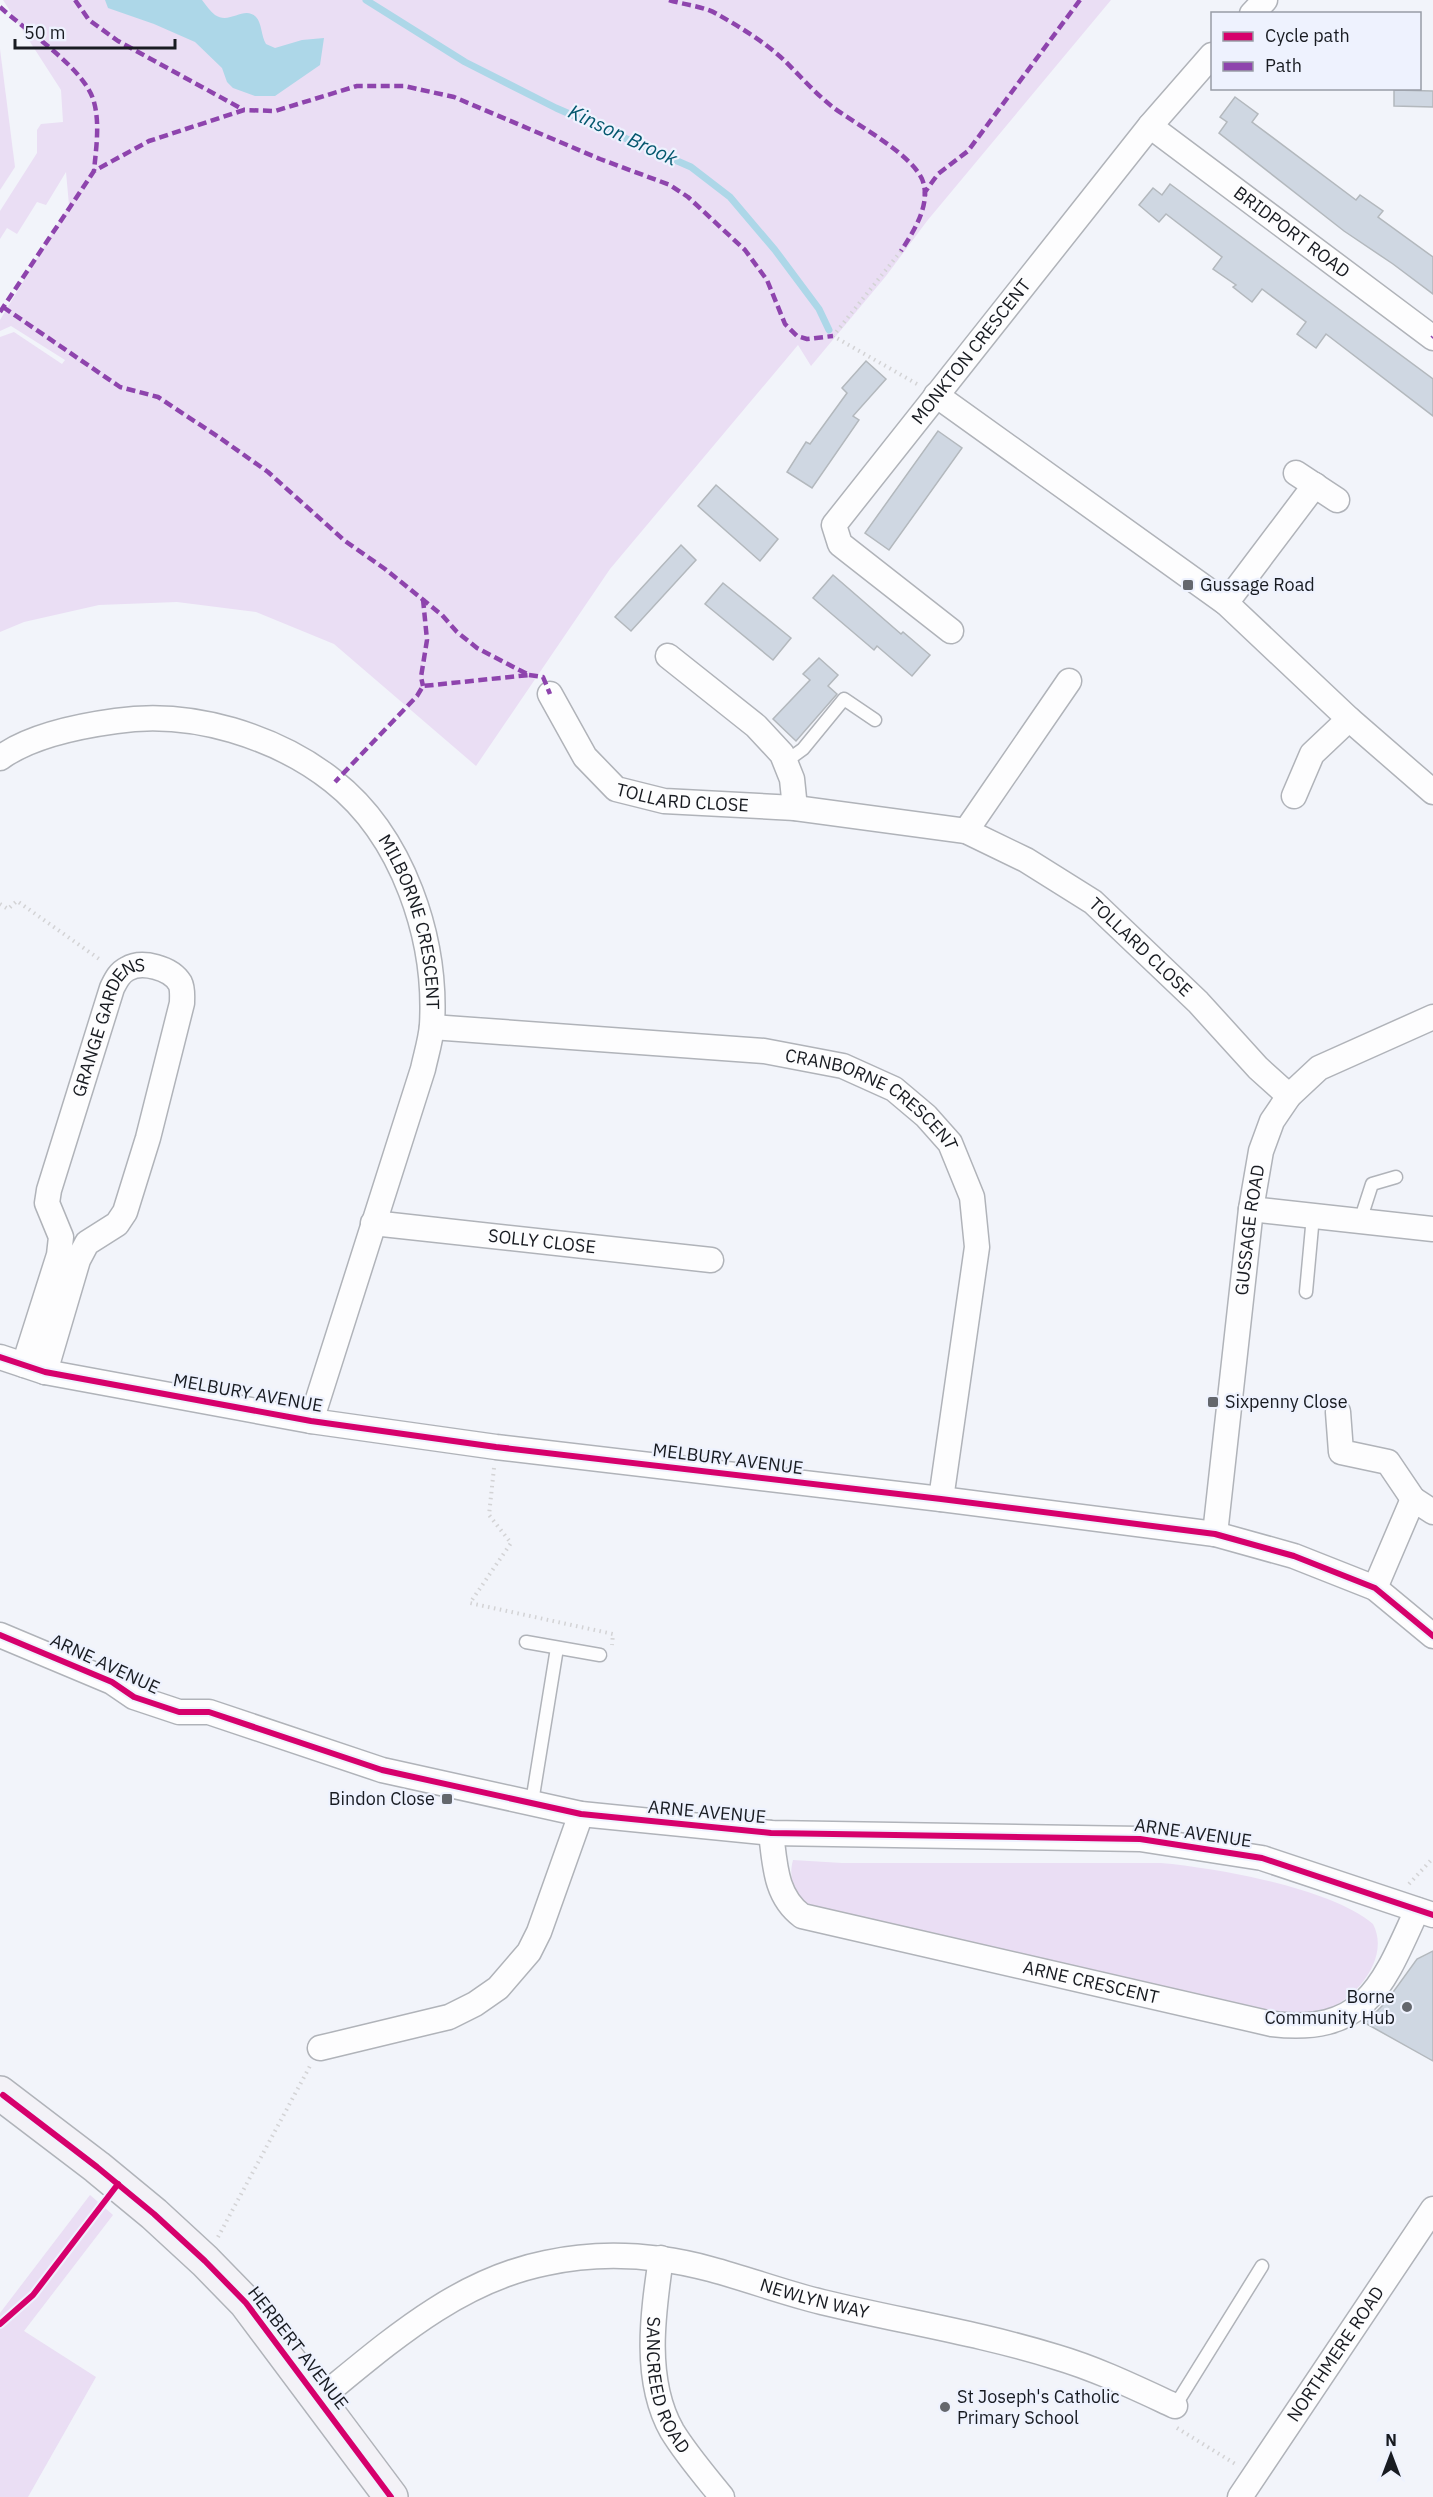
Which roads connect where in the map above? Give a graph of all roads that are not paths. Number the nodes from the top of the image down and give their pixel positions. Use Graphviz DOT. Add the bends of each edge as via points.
graph roads {
  1 [pos="1265,0"];
  2 [pos="1254,12"];
  3 [pos="1211,56"];
  4 [pos="1150,126"];
  5 [pos="1433,338"];
  6 [pos="936,395"];
  7 [pos="1337,500"];
  8 [pos="1226,603"];
  9 [pos="951,631"];
  10 [pos="668,656"];
  11 [pos="1069,681"];
  12 [pos="550,694"];
  13 [pos="1349,719"];
  14 [pos="875,720"];
  15 [pos="0,759"];
  16 [pos="785,762"];
  17 [pos="1432,788"];
  18 [pos="1294,796"];
  19 [pos="795,808"];
  20 [pos="966,831"];
  21 [pos="1433,1017"];
  22 [pos="432,1027"];
  23 [pos="1289,1096"];
  24 [pos="1396,1177"];
  25 [pos="1251,1209"];
  26 [pos="1313,1216"];
  27 [pos="1360,1221"];
  28 [pos="373,1223"];
  29 [pos="1433,1229"];
  30 [pos="74,1240"];
  31 [pos="711,1260"];
  32 [pos="1306,1292"];
  33 [pos="0,1357"];
  34 [pos="34,1368"];
  35 [pos="1338,1412"];
  36 [pos="310,1420"];
  37 [pos="940,1498"];
  38 [pos="1413,1499"];
  39 [pos="1433,1512"];
  40 [pos="1215,1534"];
  41 [pos="1375,1588"];
  42 [pos="0,1635"];
  43 [pos="1433,1636"];
  44 [pos="526,1642"];
  45 [pos="557,1648"];
  46 [pos="600,1655"];
  47 [pos="532,1802"];
  48 [pos="581,1814"];
  49 [pos="771,1833"];
  50 [pos="1425,1912"];
  51 [pos="320,2048"];
  52 [pos="0,2094"];
  53 [pos="1433,2209"];
  54 [pos="661,2258"];
  55 [pos="1262,2266"];
  56 [pos="319,2399"];
  57 [pos="1175,2406"];
  58 [pos="383,2491"];
  59 [pos="722,2497"];
  60 [pos="1240,2497"];
  1 -- 2 [label="street"];
  3 -- 4 [label="street, MONKTON CRESCENT"];
  4 -- 5 [label="street, BRIDPORT ROAD"];
  4 -- 6 [label="street, MONKTON CRESCENT"];
  6 -- 8 [label="street"];
  6 -- 9 [label="street, MONKTON CRESCENT" via="834,525 840,544"];
  7 -- 8 [label="street" via="1306,479"];
  8 -- 13 [label="street"];
  10 -- 16 [label="street" via="756,726"];
  11 -- 20 [label="street"];
  12 -- 19 [label="street, TOLLARD CLOSE" via="585,757 616,789 664,801"];
  13 -- 17 [label="street"];
  13 -- 18 [label="street" via="1312,754"];
  14 -- 16 [label="lane" via="844,699 803,749"];
  15 -- 22 [label="street, MILBORNE CRESCENT" via="46,736 89,724 166,717 256,737 298,756 335,782 366,814 409,885 428,951"];
  16 -- 19 [label="street" via="792,779"];
  19 -- 20 [label="street, TOLLARD CLOSE"];
  20 -- 23 [label="street, TOLLARD CLOSE" via="1026,860 1093,903 1198,1002"];
  21 -- 23 [label="street, GUSSAGE ROAD" via="1319,1068"];
  22 -- 28 [label="street, MILBORNE CRESCENT" via="423,1069"];
  22 -- 37 [label="street, CRANBORNE CRESCENT" via="764,1051 843,1066 894,1089 926,1116 950,1143 972,1197 977,1247"];
  23 -- 25 [label="street, GUSSAGE ROAD" via="1272,1121 1261,1152"];
  24 -- 27 [label="lane" via="1372,1184"];
  25 -- 26 [label="street"];
  25 -- 40 [label="street, GUSSAGE ROAD"];
  26 -- 27 [label="street"];
  26 -- 32 [label="lane"];
  27 -- 29 [label="street"];
  28 -- 31 [label="street, SOLLY CLOSE"];
  28 -- 36 [label="street, MILBORNE CRESCENT"];
  30 -- 30 [label="street, GRANGE GARDENS" via="47,1203 108,999 119,974 128,968 148,966 168,972 182,989 181,1015 125,1212 117,1224"];
  30 -- 34 [label="street" via="59,1255"];
  33 -- 34 [label="street, MELBURY AVENUE"];
  34 -- 36 [label="street, MELBURY AVENUE"];
  35 -- 38 [label="street" via="1341,1452 1388,1462"];
  36 -- 37 [label="street, MELBURY AVENUE" via="496,1447"];
  37 -- 40 [label="street, MELBURY AVENUE"];
  38 -- 39 [label="street"];
  38 -- 41 [label="street"];
  40 -- 41 [label="street, MELBURY AVENUE" via="1294,1556"];
  41 -- 43 [label="street, MELBURY AVENUE"];
  42 -- 47 [label="street, ARNE AVENUE" via="112,1682 134,1697 179,1713 209,1713 382,1770"];
  44 -- 45 [label="lane"];
  45 -- 46 [label="lane"];
  45 -- 47 [label="lane"];
  47 -- 48 [label="street, ARNE AVENUE"];
  48 -- 49 [label="street, ARNE AVENUE"];
  48 -- 51 [label="street" via="539,1932 529,1952 498,1988 449,2017"];
  49 -- 50 [label="street, ARNE AVENUE" via="1140,1839 1262,1858"];
  49 -- 50 [label="street, ARNE CRESCENT" via="779,1885 791,1909 802,1916 1272,2024 1318,2025 1352,2013 1389,1971"];
  52 -- 56 [label="street, HERBERT AVENUE" via="118,2184 205,2261 246,2303"];
  53 -- 60 [label="street, NORTHMERE ROAD"];
  54 -- 56 [label="street, NEWLYN WAY" via="603,2256 546,2263 494,2278 444,2303 402,2331"];
  54 -- 57 [label="street, NEWLYN WAY" via="821,2302 1012,2344 1097,2372"];
  54 -- 59 [label="street, SANCREED ROAD" via="653,2348 662,2407 671,2429"];
  55 -- 57 [label="lane"];
  56 -- 58 [label="street, HERBERT AVENUE"];
}
